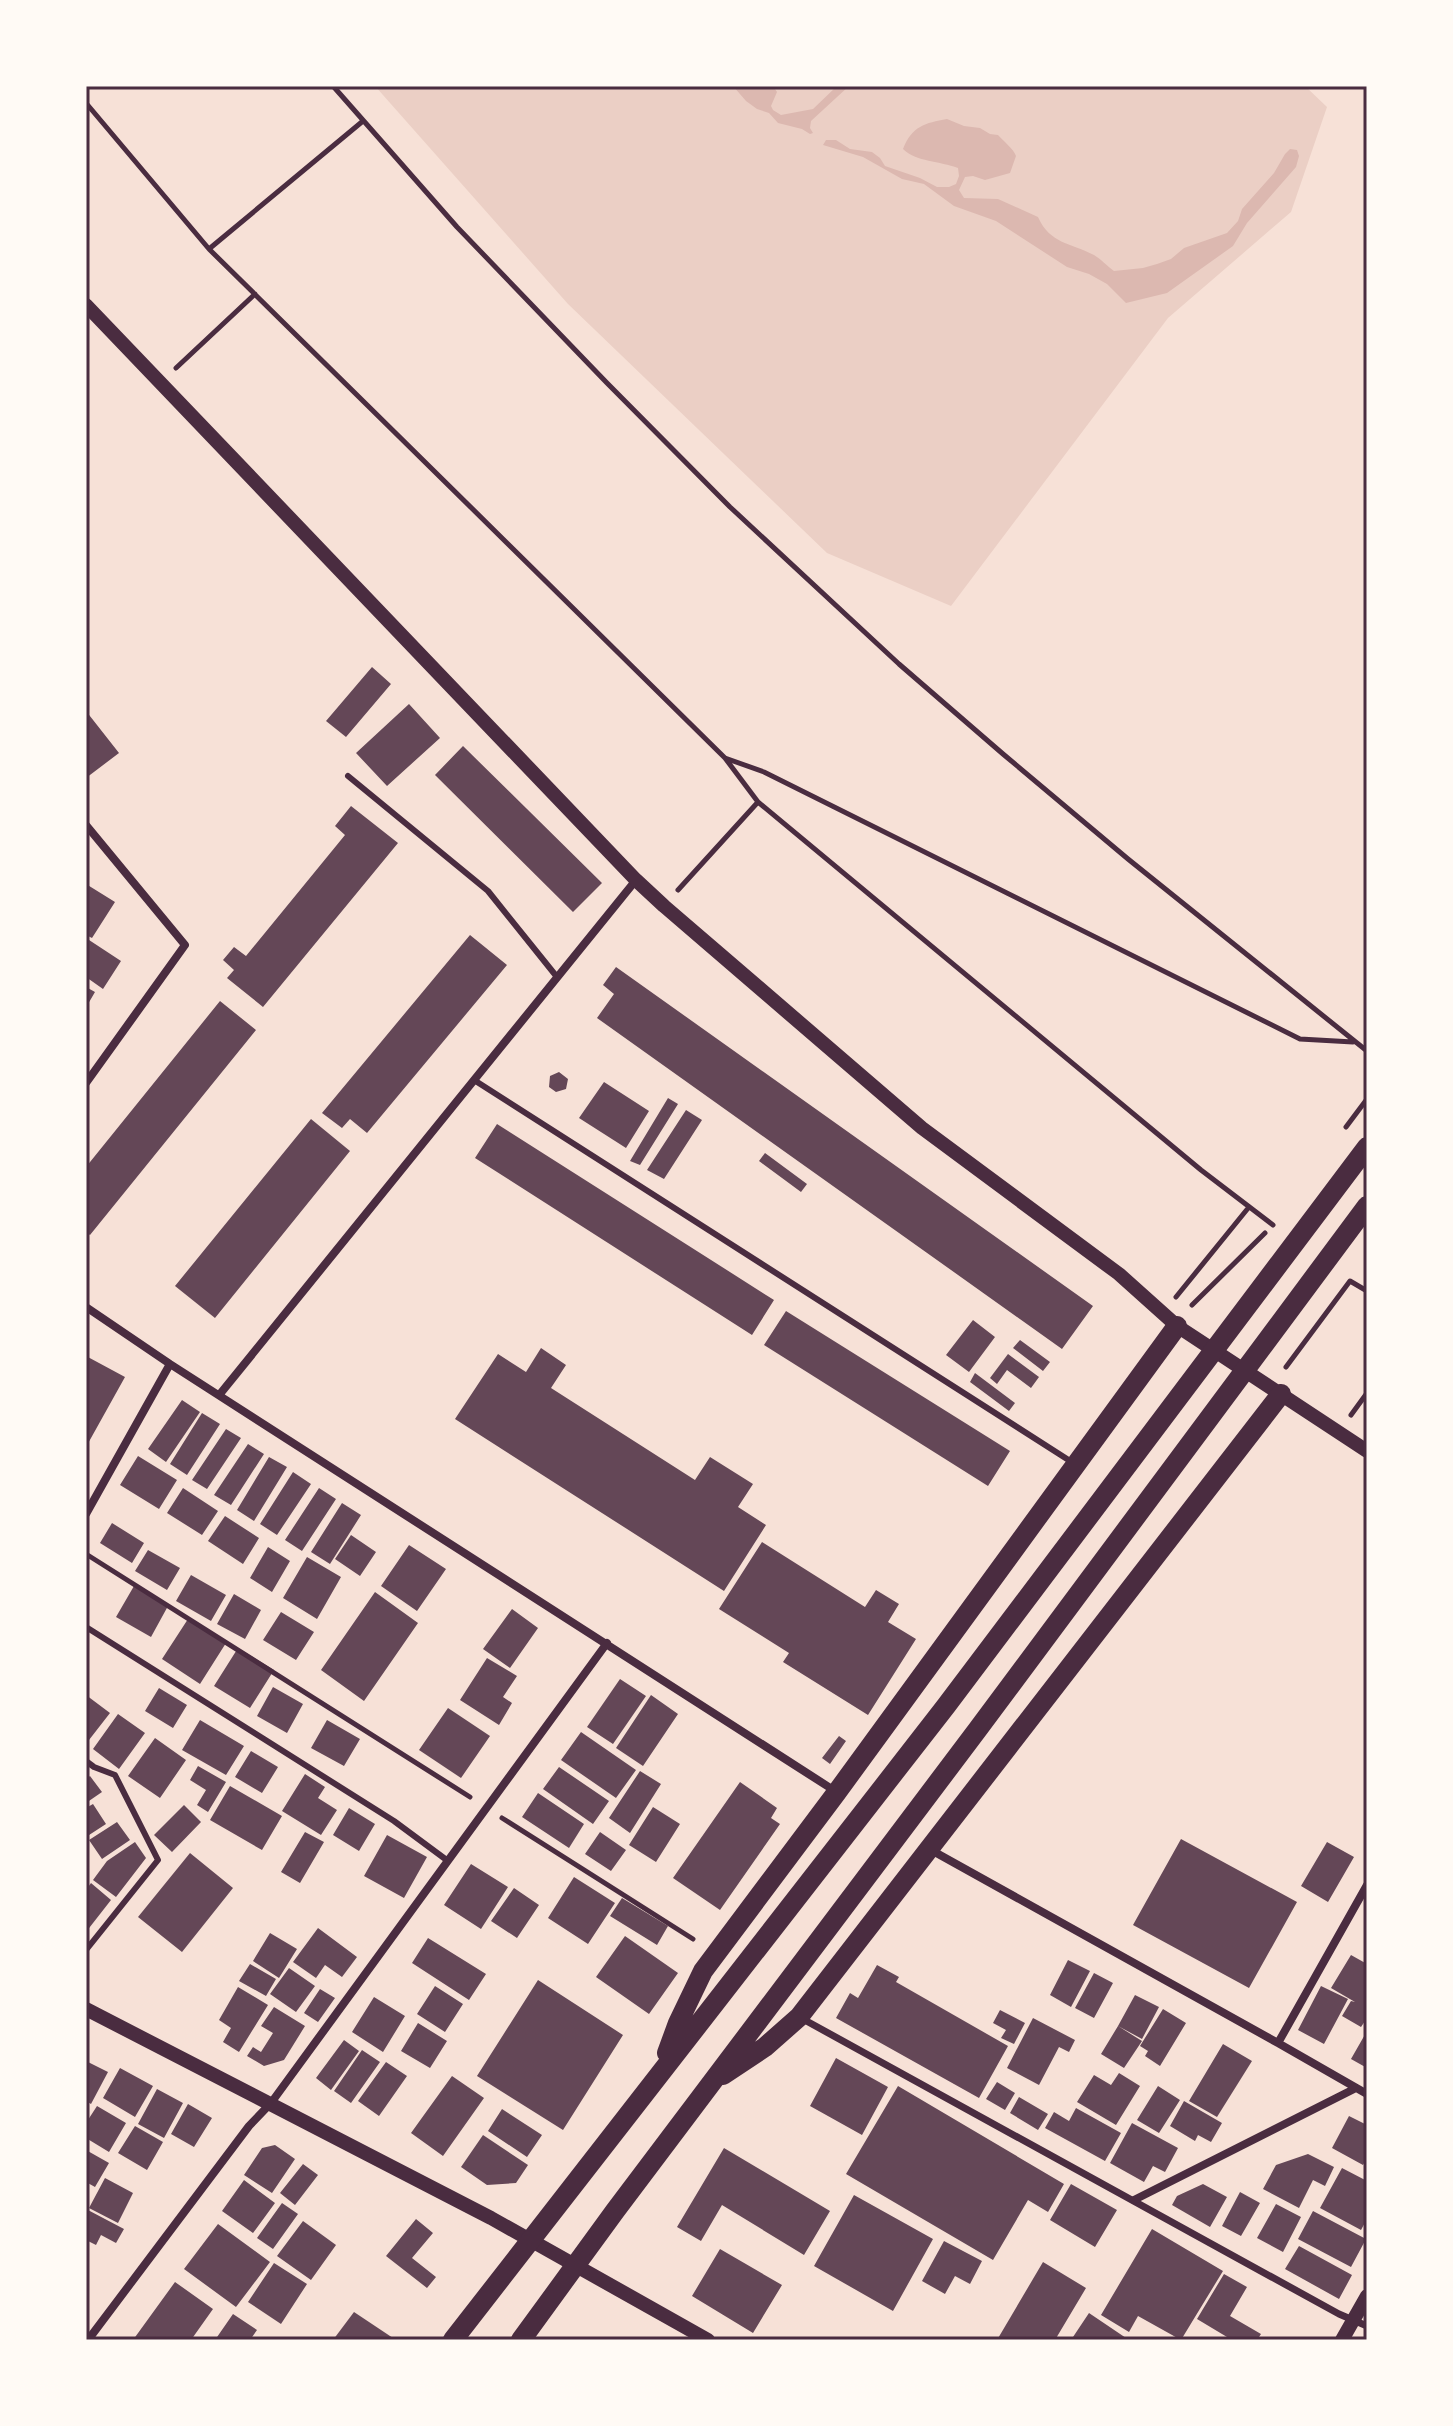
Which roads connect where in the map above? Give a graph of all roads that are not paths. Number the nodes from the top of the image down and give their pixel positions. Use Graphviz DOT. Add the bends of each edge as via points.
graph roads {
  1 [pos="86,305"];
  2 [pos="348,776"];
  3 [pos="86,825"];
  4 [pos="636,880"];
  5 [pos="557,977"];
  6 [pos="474,1080"];
  7 [pos="86,1083"];
  8 [pos="1367,1147"];
  9 [pos="1367,1206"];
  10 [pos="86,1307"];
  11 [pos="1170,1320"];
  12 [pos="170,1364"];
  13 [pos="220,1394"];
  14 [pos="1281,1394"];
  15 [pos="1367,1451"];
  16 [pos="1067,1459"];
  17 [pos="86,1514"];
  18 [pos="86,1627"];
  19 [pos="607,1643"];
  20 [pos="86,1761"];
  21 [pos="837,1792"];
  22 [pos="930,1850"];
  23 [pos="448,1861"];
  24 [pos="1367,1885"];
  25 [pos="86,1950"];
  26 [pos="86,2009"];
  27 [pos="799,2017"];
  28 [pos="1278,2043"];
  29 [pos="660,2072"];
  30 [pos="711,2083"];
  31 [pos="1356,2088"];
  32 [pos="1367,2094"];
  33 [pos="271,2103"];
  34 [pos="1134,2200"];
  35 [pos="529,2239"];
  36 [pos="575,2265"];
  37 [pos="1367,2296"];
  38 [pos="1360,2323"];
  39 [pos="88,2340"];
  40 [pos="453,2340"];
  41 [pos="521,2340"];
  42 [pos="708,2340"];
  43 [pos="1342,2340"];
  1 -- 4 [label="street"];
  2 -- 5 [label="lane" via="488,891"];
  3 -- 7 [label="street" via="185,945"];
  4 -- 5 [label="street"];
  4 -- 11 [label="street" via="922,1128 1119,1274"];
  5 -- 6 [label="street"];
  6 -- 13 [label="street"];
  6 -- 16 [label="lane"];
  8 -- 29 [label="main road" via="946,1706"];
  9 -- 30 [label="main road"];
  10 -- 12 [label="street"];
  11 -- 14 [label="street"];
  11 -- 21 [label="main road"];
  12 -- 13 [label="street"];
  12 -- 17 [label="street"];
  13 -- 19 [label="street"];
  14 -- 15 [label="street"];
  14 -- 22 [label="main road"];
  18 -- 23 [label="lane" via="394,1821"];
  19 -- 21 [label="street"];
  19 -- 23 [label="street"];
  20 -- 25 [label="lane" via="115,1775 158,1860"];
  21 -- 29 [label="main road" via="703,1971"];
  22 -- 27 [label="main road"];
  22 -- 28 [label="street"];
  23 -- 33 [label="street"];
  24 -- 28 [label="street"];
  26 -- 33 [label="street"];
  27 -- 30 [label="main road"];
  27 -- 34 [label="street"];
  28 -- 31 [label="street"];
  29 -- 35 [label="main road"];
  30 -- 36 [label="main road"];
  31 -- 32 [label="street"];
  31 -- 34 [label="street"];
  33 -- 35 [label="street"];
  33 -- 39 [label="street"];
  34 -- 38 [label="street"];
  35 -- 36 [label="street"];
  35 -- 40 [label="main road"];
  36 -- 41 [label="main road"];
  36 -- 42 [label="street"];
  37 -- 38 [label="street"];
  38 -- 43 [label="street"];
}
